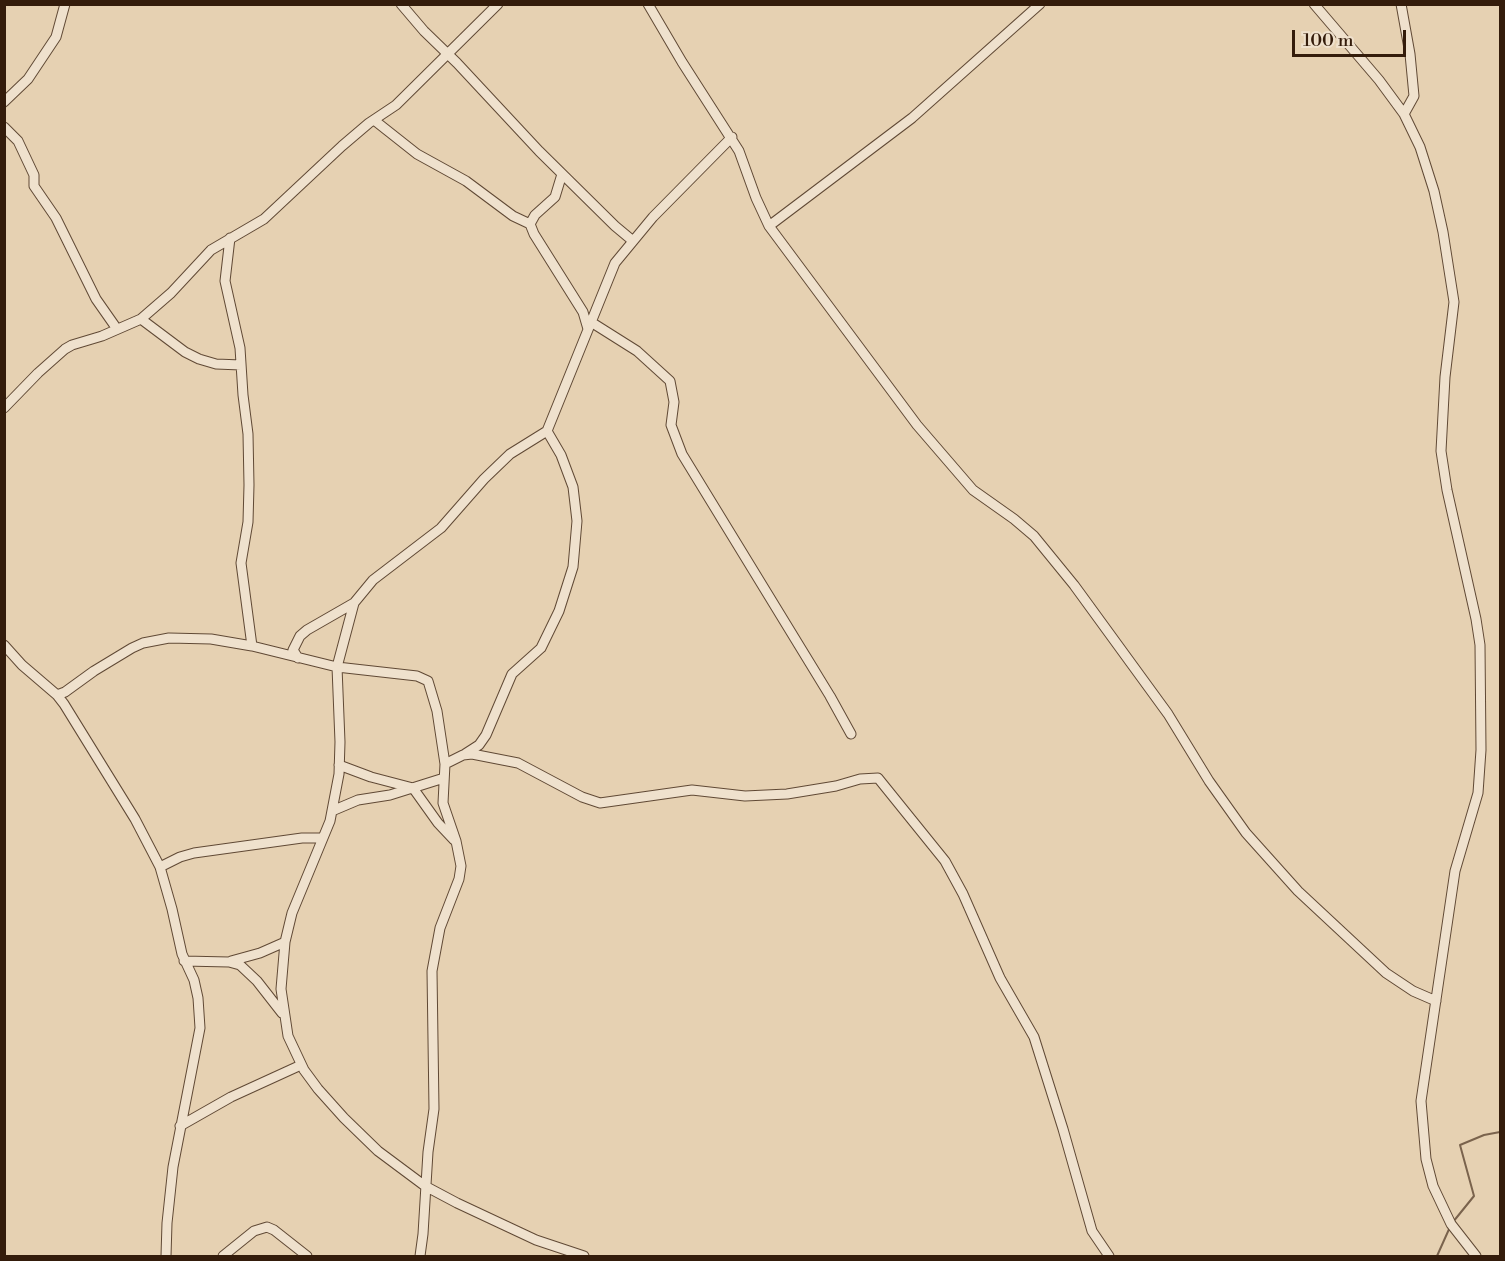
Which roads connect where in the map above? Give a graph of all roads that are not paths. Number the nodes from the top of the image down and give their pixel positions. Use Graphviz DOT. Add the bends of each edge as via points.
graph roads {
  1 [pos="65,4"];
  2 [pos="401,4"];
  3 [pos="498,4"];
  4 [pos="648,4"];
  5 [pos="1040,4"];
  6 [pos="1314,4"];
  7 [pos="1401,4"];
  8 [pos="448,55"];
  9 [pos="4,102"];
  10 [pos="1404,114"];
  11 [pos="374,120"];
  12 [pos="4,127"];
  13 [pos="732,137"];
  14 [pos="562,174"];
  15 [pos="530,224"];
  16 [pos="770,226"];
  17 [pos="230,238"];
  18 [pos="633,241"];
  19 [pos="141,319"];
  20 [pos="589,326"];
  21 [pos="117,329"];
  22 [pos="241,365"];
  23 [pos="4,408"];
  24 [pos="547,431"];
  25 [pos="354,603"];
  26 [pos="4,645"];
  27 [pos="252,646"];
  28 [pos="298,658"];
  29 [pos="337,667"];
  30 [pos="57,695"];
  31 [pos="851,734"];
  32 [pos="463,755"];
  33 [pos="445,764"];
  34 [pos="339,765"];
  35 [pos="444,778"];
  36 [pos="413,788"];
  37 [pos="332,811"];
  38 [pos="323,838"];
  39 [pos="456,841"];
  40 [pos="160,867"];
  41 [pos="285,942"];
  42 [pos="184,961"];
  43 [pos="229,962"];
  44 [pos="1436,1001"];
  45 [pos="284,1014"];
  46 [pos="301,1065"];
  47 [pos="180,1126"];
  48 [pos="426,1186"];
  49 [pos="166,1257"];
  50 [pos="224,1257"];
  51 [pos="307,1257"];
  52 [pos="420,1257"];
  53 [pos="584,1257"];
  54 [pos="1109,1257"];
  55 [pos="1476,1257"];
  1 -- 9 [label="street" via="56,37 28,79"];
  2 -- 8 [label="street"];
  3 -- 8 [label="street"];
  4 -- 13 [label="street"];
  5 -- 16 [label="street" via="904,124"];
  6 -- 10 [label="street"];
  7 -- 10 [label="street" via="1414,96"];
  8 -- 11 [label="street" via="396,105"];
  8 -- 14 [label="street"];
  10 -- 44 [label="street" via="1434,191 1450,268 1454,302 1441,451 1480,645 1478,793 1455,871"];
  11 -- 15 [label="street" via="417,154"];
  11 -- 17 [label="street" via="261,222"];
  12 -- 21 [label="street" via="18,141 34,175 34,186 56,218 96,299"];
  13 -- 16 [label="street"];
  13 -- 18 [label="street"];
  14 -- 15 [label="street" via="558,192"];
  14 -- 18 [label="street"];
  15 -- 20 [label="street"];
  16 -- 44 [label="street" via="917,425 973,490 1034,536 1074,585 1161,704 1246,833 1298,891 1386,973"];
  17 -- 19 [label="street" via="202,257 171,293"];
  17 -- 22 [label="street" via="225,290 235,320"];
  18 -- 20 [label="street" via="612,268"];
  19 -- 21 [label="street"];
  19 -- 22 [label="street" via="199,359"];
  20 -- 24 [label="street"];
  20 -- 31 [label="street" via="637,351 670,381 674,402 671,425 682,454"];
  21 -- 23 [label="street" via="65,349"];
  22 -- 27 [label="street" via="249,485 241,563"];
  24 -- 25 [label="street" via="510,454 441,528 373,580"];
  24 -- 32 [label="street" via="573,487 577,521 573,567 559,611 541,648 512,674 486,735"];
  25 -- 28 [label="street" via="300,636 293,650"];
  25 -- 29 [label="street"];
  26 -- 30 [label="street"];
  27 -- 28 [label="street"];
  27 -- 30 [label="street" via="188,638 143,643"];
  28 -- 29 [label="street"];
  29 -- 33 [label="street" via="417,676 428,681"];
  29 -- 34 [label="street"];
  30 -- 40 [label="street" via="135,819"];
  32 -- 33 [label="street"];
  32 -- 54 [label="street" via="484,755 518,763 600,803 692,790 745,796 787,794 878,778 945,861 1000,978 1031,1032 1064,1129 1092,1231"];
  33 -- 35 [label="street"];
  34 -- 36 [label="street"];
  34 -- 37 [label="street"];
  35 -- 36 [label="street"];
  35 -- 39 [label="street" via="443,803"];
  36 -- 37 [label="street" via="358,800"];
  36 -- 39 [label="street" via="438,824"];
  37 -- 38 [label="street"];
  38 -- 40 [label="street" via="194,853"];
  38 -- 41 [label="street" via="292,913"];
  39 -- 48 [label="street" via="461,872 440,928 432,971 435,1102"];
  40 -- 42 [label="street"];
  41 -- 43 [label="street"];
  41 -- 45 [label="street" via="281,975"];
  42 -- 43 [label="street"];
  42 -- 47 [label="street" via="194,980 200,1028"];
  43 -- 45 [label="street" via="240,965 257,981"];
  44 -- 55 [label="street" via="1421,1101 1426,1160 1442,1207"];
  45 -- 46 [label="street" via="288,1036"];
  46 -- 47 [label="street"];
  46 -- 48 [label="street" via="344,1118"];
  47 -- 49 [label="street" via="169,1197"];
  48 -- 52 [label="street"];
  48 -- 53 [label="street" via="536,1240"];
  50 -- 51 [label="street" via="254,1231 267,1227"];
}
